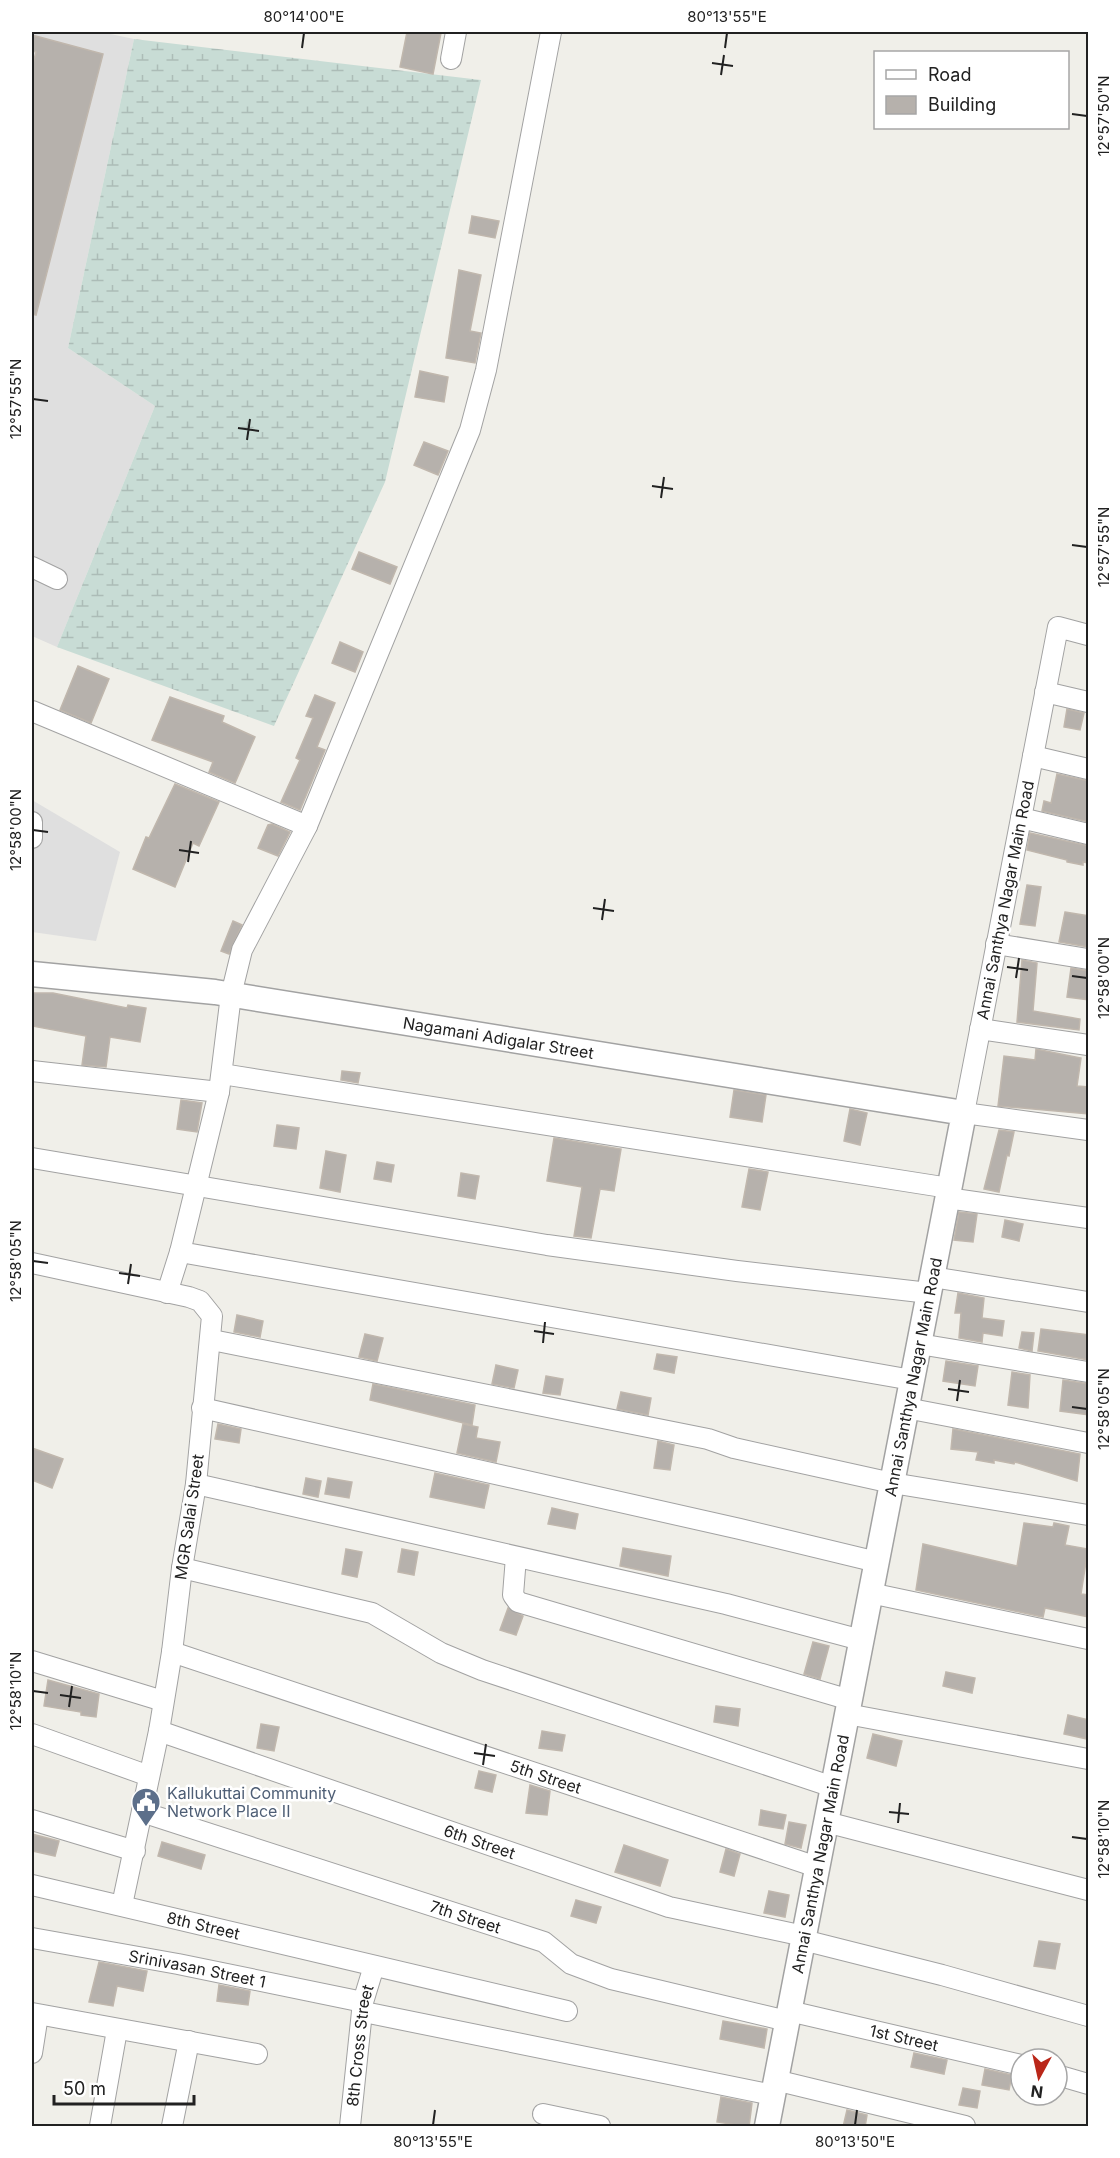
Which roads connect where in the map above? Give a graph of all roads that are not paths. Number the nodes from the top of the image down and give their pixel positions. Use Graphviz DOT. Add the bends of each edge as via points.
graph roads {
  1 [pos="456,32"];
  2 [pos="550,32"];
  3 [pos="451,59"];
  4 [pos="32,567"];
  5 [pos="57,579"];
  6 [pos="1089,635"];
  7 [pos="1046,692"];
  8 [pos="1089,702"];
  9 [pos="32,711"];
  10 [pos="1033,756"];
  11 [pos="1089,769"];
  12 [pos="1021,818"];
  13 [pos="32,822"];
  14 [pos="307,826"];
  15 [pos="1089,834"];
  16 [pos="32,838"];
  17 [pos="996,944"];
  18 [pos="1089,959"];
  19 [pos="32,974"];
  20 [pos="231,995"];
  21 [pos="980,1029"];
  22 [pos="1089,1045"];
  23 [pos="32,1071"];
  24 [pos="220,1083"];
  25 [pos="964,1113"];
  26 [pos="1089,1130"];
  27 [pos="32,1158"];
  28 [pos="195,1186"];
  29 [pos="948,1193"];
  30 [pos="1089,1218"];
  31 [pos="180,1252"];
  32 [pos="32,1263"];
  33 [pos="930,1285"];
  34 [pos="167,1293"];
  35 [pos="1089,1302"];
  36 [pos="212,1340"];
  37 [pos="919,1344"];
  38 [pos="1089,1372"];
  39 [pos="912,1380"];
  40 [pos="202,1408"];
  41 [pos="906,1408"];
  42 [pos="1089,1443"];
  43 [pos="892,1483"];
  44 [pos="196,1484"];
  45 [pos="1089,1515"];
  46 [pos="516,1557"];
  47 [pos="877,1562"];
  48 [pos="182,1568"];
  49 [pos="870,1593"];
  50 [pos="1089,1639"];
  51 [pos="861,1640"];
  52 [pos="172,1652"];
  53 [pos="32,1661"];
  54 [pos="163,1701"];
  55 [pos="848,1707"];
  56 [pos="159,1731"];
  57 [pos="32,1734"];
  58 [pos="1089,1759"];
  59 [pos="149,1776"];
  60 [pos="833,1787"];
  61 [pos="142,1812"];
  62 [pos="32,1820"];
  63 [pos="826,1822"];
  64 [pos="135,1851"];
  65 [pos="817,1867"];
  66 [pos="32,1886"];
  67 [pos="1089,1890"];
  68 [pos="122,1905"];
  69 [pos="32,1938"];
  70 [pos="804,1938"];
  71 [pos="374,1966"];
  72 [pos="363,2007"];
  73 [pos="567,2011"];
  74 [pos="35,2014"];
  75 [pos="788,2016"];
  76 [pos="1089,2016"];
  77 [pos="117,2030"];
  78 [pos="189,2041"];
  79 [pos="32,2053"];
  80 [pos="257,2054"];
  81 [pos="1009,2062"];
  82 [pos="1069,2078"];
  83 [pos="1089,2084"];
  84 [pos="774,2087"];
  85 [pos="543,2114"];
  86 [pos="100,2127"];
  87 [pos="172,2127"];
  88 [pos="350,2127"];
  89 [pos="600,2127"];
  90 [pos="767,2127"];
  91 [pos="965,2127"];
  1 -- 3 [label="street"];
  2 -- 14 [label="street" via="486,370 470,430"];
  4 -- 5 [label="street"];
  6 -- 7 [label="street, Annai Santhya Nagar Main Road" via="1058,627"];
  7 -- 8 [label="street"];
  7 -- 10 [label="street, Annai Santhya Nagar Main Road"];
  9 -- 14 [label="street"];
  10 -- 11 [label="street"];
  10 -- 12 [label="street, Annai Santhya Nagar Main Road"];
  12 -- 15 [label="street"];
  12 -- 17 [label="street, Annai Santhya Nagar Main Road"];
  13 -- 16 [label="street"];
  14 -- 20 [label="street" via="242,950"];
  17 -- 18 [label="street"];
  17 -- 21 [label="street, Annai Santhya Nagar Main Road"];
  19 -- 20 [label="street, Nagamani Adigalar Street"];
  20 -- 24 [label="street"];
  20 -- 25 [label="street, Nagamani Adigalar Street"];
  21 -- 22 [label="street"];
  21 -- 25 [label="street, Annai Santhya Nagar Main Road"];
  23 -- 24 [label="street"];
  24 -- 28 [label="street"];
  24 -- 29 [label="street"];
  25 -- 26 [label="street"];
  25 -- 29 [label="street, Annai Santhya Nagar Main Road"];
  27 -- 28 [label="street"];
  28 -- 31 [label="street"];
  28 -- 33 [label="street" via="547,1245 737,1271"];
  29 -- 30 [label="street"];
  29 -- 33 [label="street, Annai Santhya Nagar Main Road"];
  31 -- 34 [label="street"];
  31 -- 39 [label="street"];
  32 -- 34 [label="street, MGR Salai Street"];
  33 -- 35 [label="street"];
  33 -- 37 [label="street, Annai Santhya Nagar Main Road"];
  34 -- 36 [label="street, MGR Salai Street" via="189,1297 208,1309 212,1316"];
  36 -- 40 [label="street, MGR Salai Street"];
  36 -- 43 [label="street" via="708,1439"];
  37 -- 38 [label="street"];
  37 -- 39 [label="street, Annai Santhya Nagar Main Road"];
  39 -- 41 [label="street, Annai Santhya Nagar Main Road"];
  40 -- 44 [label="street, MGR Salai Street"];
  40 -- 47 [label="street"];
  41 -- 42 [label="street"];
  41 -- 43 [label="street, Annai Santhya Nagar Main Road"];
  43 -- 45 [label="street"];
  43 -- 47 [label="street, Annai Santhya Nagar Main Road"];
  44 -- 46 [label="street"];
  44 -- 48 [label="street, MGR Salai Street"];
  46 -- 51 [label="street" via="726,1604"];
  46 -- 55 [label="street" via="513,1595 518,1602"];
  47 -- 49 [label="street, Annai Santhya Nagar Main Road"];
  48 -- 52 [label="street, MGR Salai Street"];
  48 -- 60 [label="street" via="372,1613 441,1653 482,1670"];
  49 -- 50 [label="street"];
  49 -- 51 [label="street, Annai Santhya Nagar Main Road"];
  51 -- 55 [label="street, Annai Santhya Nagar Main Road"];
  52 -- 54 [label="street, MGR Salai Street"];
  52 -- 65 [label="street, 5th Street"];
  53 -- 54 [label="street"];
  54 -- 56 [label="street, MGR Salai Street"];
  55 -- 58 [label="street"];
  55 -- 60 [label="street, Annai Santhya Nagar Main Road"];
  56 -- 59 [label="street, MGR Salai Street"];
  56 -- 70 [label="street, 6th Street" via="669,1907"];
  57 -- 59 [label="street"];
  59 -- 61 [label="street, MGR Salai Street"];
  60 -- 63 [label="street, Annai Santhya Nagar Main Road"];
  61 -- 64 [label="street, MGR Salai Street"];
  61 -- 75 [label="street, 7th Street" via="544,1942 571,1964 611,1979"];
  62 -- 64 [label="street"];
  63 -- 65 [label="street, Annai Santhya Nagar Main Road"];
  63 -- 67 [label="street"];
  64 -- 68 [label="street, MGR Salai Street"];
  65 -- 70 [label="street, Annai Santhya Nagar Main Road"];
  66 -- 68 [label="street, 8th Street"];
  68 -- 71 [label="street, 8th Street"];
  69 -- 72 [label="street, Srinivasan Street 1" via="178,1964"];
  70 -- 75 [label="street, Annai Santhya Nagar Main Road"];
  70 -- 76 [label="street, 6th Street"];
  71 -- 72 [label="street, 8th Cross Street"];
  71 -- 73 [label="street, 8th Street"];
  72 -- 84 [label="street, Srinivasan Street 1"];
  72 -- 88 [label="street, 8th Cross Street"];
  74 -- 77 [label="street"];
  74 -- 79 [label="street"];
  75 -- 81 [label="street, 1st Street"];
  75 -- 84 [label="street, Annai Santhya Nagar Main Road"];
  77 -- 78 [label="street"];
  77 -- 86 [label="street"];
  78 -- 80 [label="street"];
  78 -- 87 [label="street"];
  82 -- 83 [label="street"];
  84 -- 90 [label="street, Annai Santhya Nagar Main Road"];
  84 -- 91 [label="street, Srinivasan Street 1"];
  85 -- 89 [label="street"];
}
